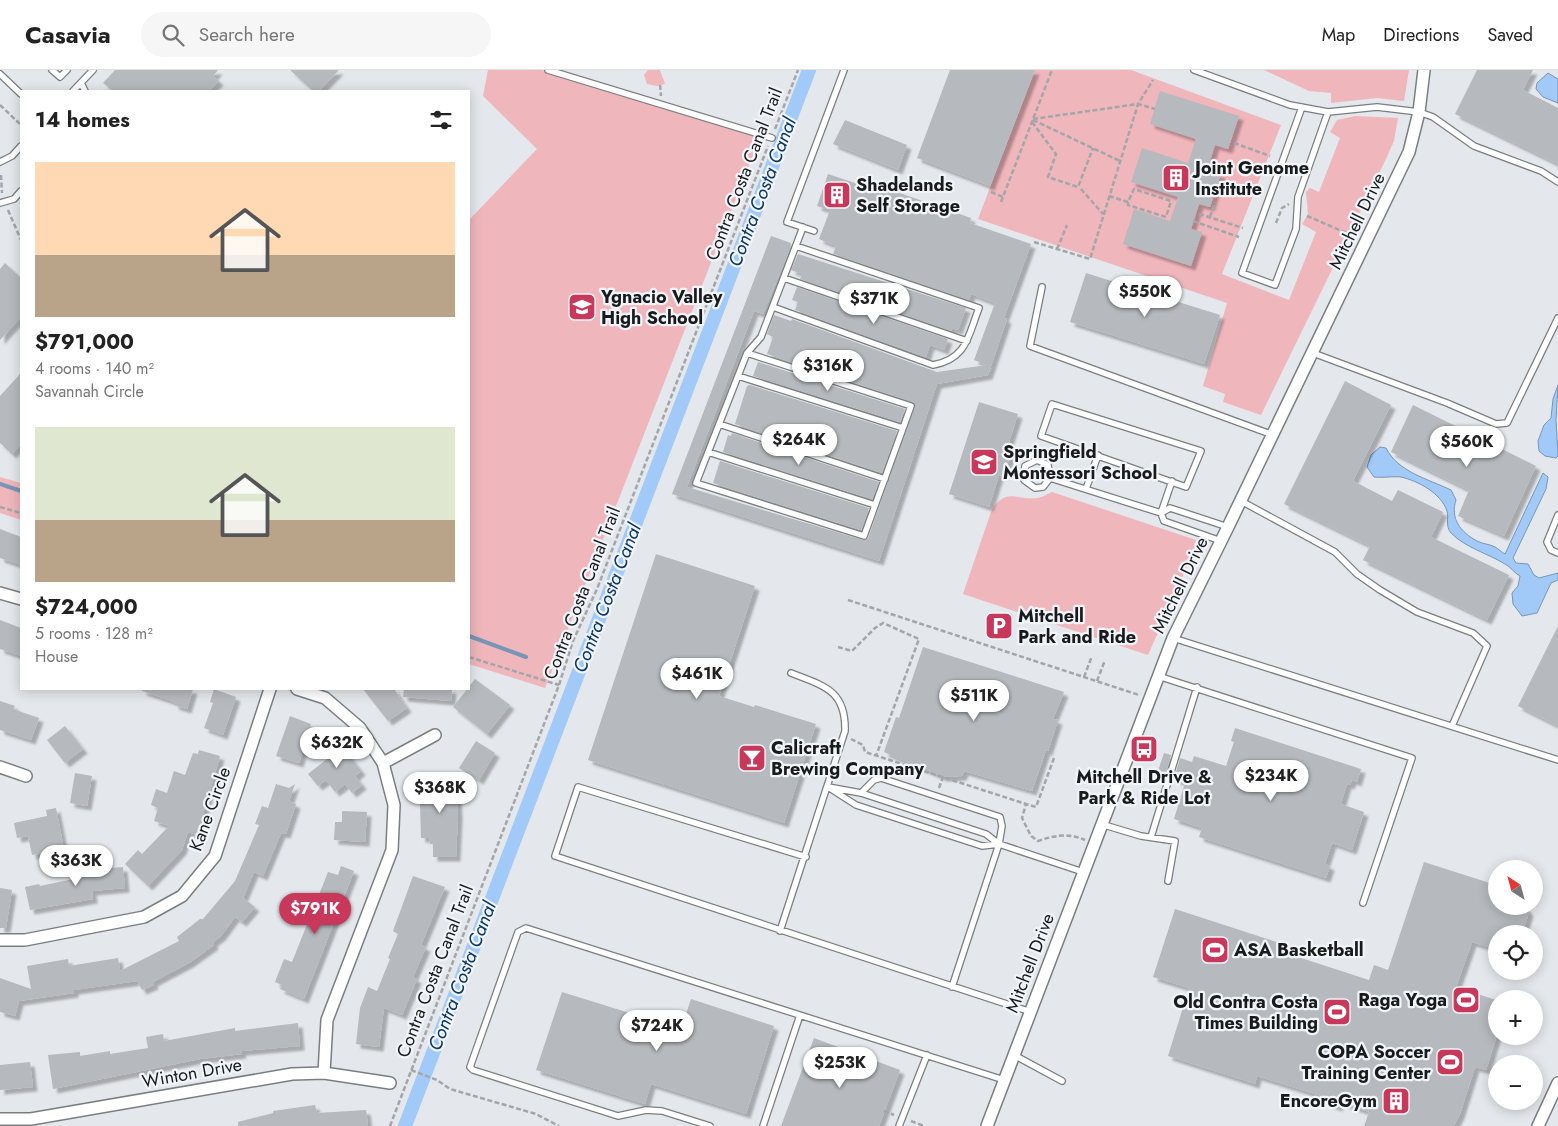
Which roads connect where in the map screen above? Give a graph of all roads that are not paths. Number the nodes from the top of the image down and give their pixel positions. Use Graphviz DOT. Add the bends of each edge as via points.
graph roads {
  1 [pos="52,70"];
  2 [pos="67,70"];
  3 [pos="83,70"];
  4 [pos="548,70"];
  5 [pos="844,70"];
  6 [pos="1194,70"];
  7 [pos="1424,70"];
  8 [pos="90,72"];
  9 [pos="0,74"];
  10 [pos="81,83"];
  11 [pos="74,90"];
  12 [pos="84,90"];
  13 [pos="20,93"];
  14 [pos="1302,107"];
  15 [pos="1328,112"];
  16 [pos="1419,112"];
  17 [pos="772,138"];
  18 [pos="20,147"];
  19 [pos="0,162"];
  20 [pos="1558,182"];
  21 [pos="20,192"];
  22 [pos="0,204"];
  23 [pos="803,227"];
  24 [pos="814,231"];
  25 [pos="796,246"];
  26 [pos="784,278"];
  27 [pos="1042,287"];
  28 [pos="773,308"];
  29 [pos="1558,318"];
  30 [pos="967,341"];
  31 [pos="747,353"];
  32 [pos="1313,353"];
  33 [pos="738,376"];
  34 [pos="720,424"];
  35 [pos="903,428"];
  36 [pos="1273,436"];
  37 [pos="708,452"];
  38 [pos="1098,455"];
  39 [pos="1050,478"];
  40 [pos="884,479"];
  41 [pos="1172,481"];
  42 [pos="1086,489"];
  43 [pos="1241,501"];
  44 [pos="875,505"];
  45 [pos="1161,513"];
  46 [pos="1558,515"];
  47 [pos="1228,527"];
  48 [pos="1221,541"];
  49 [pos="1558,553"];
  50 [pos="0,593"];
  51 [pos="20,600"];
  52 [pos="1172,638"];
  53 [pos="791,673"];
  54 [pos="1158,676"];
  55 [pos="1197,687"];
  56 [pos="270,690"];
  57 [pos="300,690"];
  58 [pos="1452,726"];
  59 [pos="435,734"];
  60 [pos="1558,760"];
  61 [pos="383,763"];
  62 [pos="0,767"];
  63 [pos="26,776"];
  64 [pos="828,787"];
  65 [pos="861,793"];
  66 [pos="1101,824"];
  67 [pos="1151,837"];
  68 [pos="999,844"];
  69 [pos="806,858"];
  70 [pos="1083,872"];
  71 [pos="1168,881"];
  72 [pos="1363,902"];
  73 [pos="780,931"];
  74 [pos="0,940"];
  75 [pos="952,987"];
  76 [pos="1031,1012"];
  77 [pos="800,1015"];
  78 [pos="927,1055"];
  79 [pos="1014,1055"];
  80 [pos="324,1073"];
  81 [pos="1004,1080"];
  82 [pos="1062,1081"];
  83 [pos="390,1083"];
  84 [pos="1558,1083"];
  85 [pos="0,1119"];
  86 [pos="710,1126"];
  87 [pos="763,1126"];
  88 [pos="899,1126"];
  89 [pos="986,1126"];
  90 [pos="1538,1126"];
  1 -- 2 [label="lane" via="60,77"];
  3 -- 8 [label="lane"];
  4 -- 17 [label="lane"];
  5 -- 23 [label="lane" via="787,222"];
  6 -- 14 [label="lane"];
  7 -- 16 [label="street, Mitchell Drive"];
  8 -- 10 [label="lane"];
  9 -- 13 [label="lane"];
  10 -- 11 [label="lane"];
  10 -- 12 [label="lane"];
  14 -- 15 [label="lane"];
  14 -- 15 [label="lane" via="1242,273 1275,285 1296,229 1298,197"];
  15 -- 16 [label="lane" via="1377,107"];
  16 -- 20 [label="lane" via="1433,117 1474,146 1541,171"];
  16 -- 32 [label="street, Mitchell Drive" via="1409,152"];
  18 -- 19 [label="lane"];
  21 -- 22 [label="lane"];
  23 -- 24 [label="lane"];
  23 -- 25 [label="lane"];
  25 -- 26 [label="lane"];
  25 -- 30 [label="lane" via="979,308"];
  26 -- 28 [label="lane"];
  26 -- 30 [label="lane"];
  27 -- 36 [label="lane" via="1030,346"];
  28 -- 30 [label="lane" via="933,365 948,362"];
  28 -- 31 [label="lane" via="762,337"];
  29 -- 32 [label="lane" via="1507,423 1496,424"];
  31 -- 33 [label="lane"];
  31 -- 35 [label="lane" via="911,406"];
  32 -- 36 [label="street, Mitchell Drive"];
  33 -- 34 [label="lane"];
  33 -- 35 [label="lane"];
  34 -- 37 [label="lane"];
  34 -- 40 [label="lane"];
  35 -- 40 [label="lane"];
  36 -- 43 [label="street, Mitchell Drive"];
  37 -- 44 [label="lane"];
  37 -- 44 [label="lane" via="696,483 864,536"];
  38 -- 41 [label="lane"];
  38 -- 41 [label="lane" via="1041,436 1052,404 1201,451 1186,487"];
  38 -- 42 [label="lane"];
  39 -- 39 [label="lane" via="1048,465 1037,460 1025,466 1024,480 1035,488 1043,487"];
  39 -- 42 [label="lane"];
  40 -- 44 [label="lane"];
  41 -- 45 [label="lane"];
  42 -- 45 [label="lane"];
  43 -- 47 [label="street, Mitchell Drive"];
  43 -- 58 [label="lane" via="1335,552 1357,574 1417,612 1473,632 1482,639 1487,646"];
  45 -- 47 [label="lane" via="1170,508"];
  45 -- 48 [label="lane" via="1164,521"];
  46 -- 49 [label="lane" via="1547,542 1551,550"];
  47 -- 48 [label="street, Mitchell Drive"];
  48 -- 52 [label="street, Mitchell Drive"];
  50 -- 51 [label="street"];
  52 -- 54 [label="street, Mitchell Drive"];
  52 -- 58 [label="lane"];
  53 -- 64 [label="lane" via="820,684 842,703 844,736"];
  54 -- 55 [label="lane"];
  54 -- 66 [label="street, Mitchell Drive"];
  55 -- 67 [label="lane"];
  55 -- 72 [label="lane" via="1412,758"];
  56 -- 74 [label="street, Kane Circle" via="215,856 182,896 144,917 25,940"];
  57 -- 61 [label="street" via="324,698 360,728"];
  58 -- 60 [label="lane"];
  59 -- 61 [label="street"];
  61 -- 80 [label="street" via="394,805 392,850 327,1020"];
  62 -- 63 [label="street"];
  64 -- 65 [label="lane"];
  64 -- 68 [label="lane" via="856,805 982,846"];
  64 -- 69 [label="lane"];
  65 -- 68 [label="lane" via="986,834"];
  65 -- 68 [label="lane" via="874,780 881,778 1000,817"];
  66 -- 67 [label="lane"];
  66 -- 70 [label="street, Mitchell Drive"];
  67 -- 71 [label="lane" via="1175,841"];
  68 -- 70 [label="lane"];
  68 -- 75 [label="lane"];
  69 -- 73 [label="lane"];
  69 -- 73 [label="lane" via="578,787 554,856"];
  70 -- 76 [label="street, Mitchell Drive"];
  73 -- 75 [label="lane"];
  75 -- 76 [label="lane"];
  76 -- 79 [label="street, Mitchell Drive"];
  77 -- 78 [label="lane"];
  77 -- 86 [label="lane" via="526,928 518,932 470,1066 474,1070 618,1116 662,1110"];
  77 -- 87 [label="lane"];
  78 -- 81 [label="lane"];
  78 -- 88 [label="lane"];
  79 -- 81 [label="street, Mitchell Drive"];
  79 -- 82 [label="lane"];
  80 -- 83 [label="street, Winton Drive"];
  80 -- 85 [label="street, Winton Drive" via="292,1074 31,1119"];
  81 -- 89 [label="street, Mitchell Drive"];
  84 -- 90 [label="street"];
}
